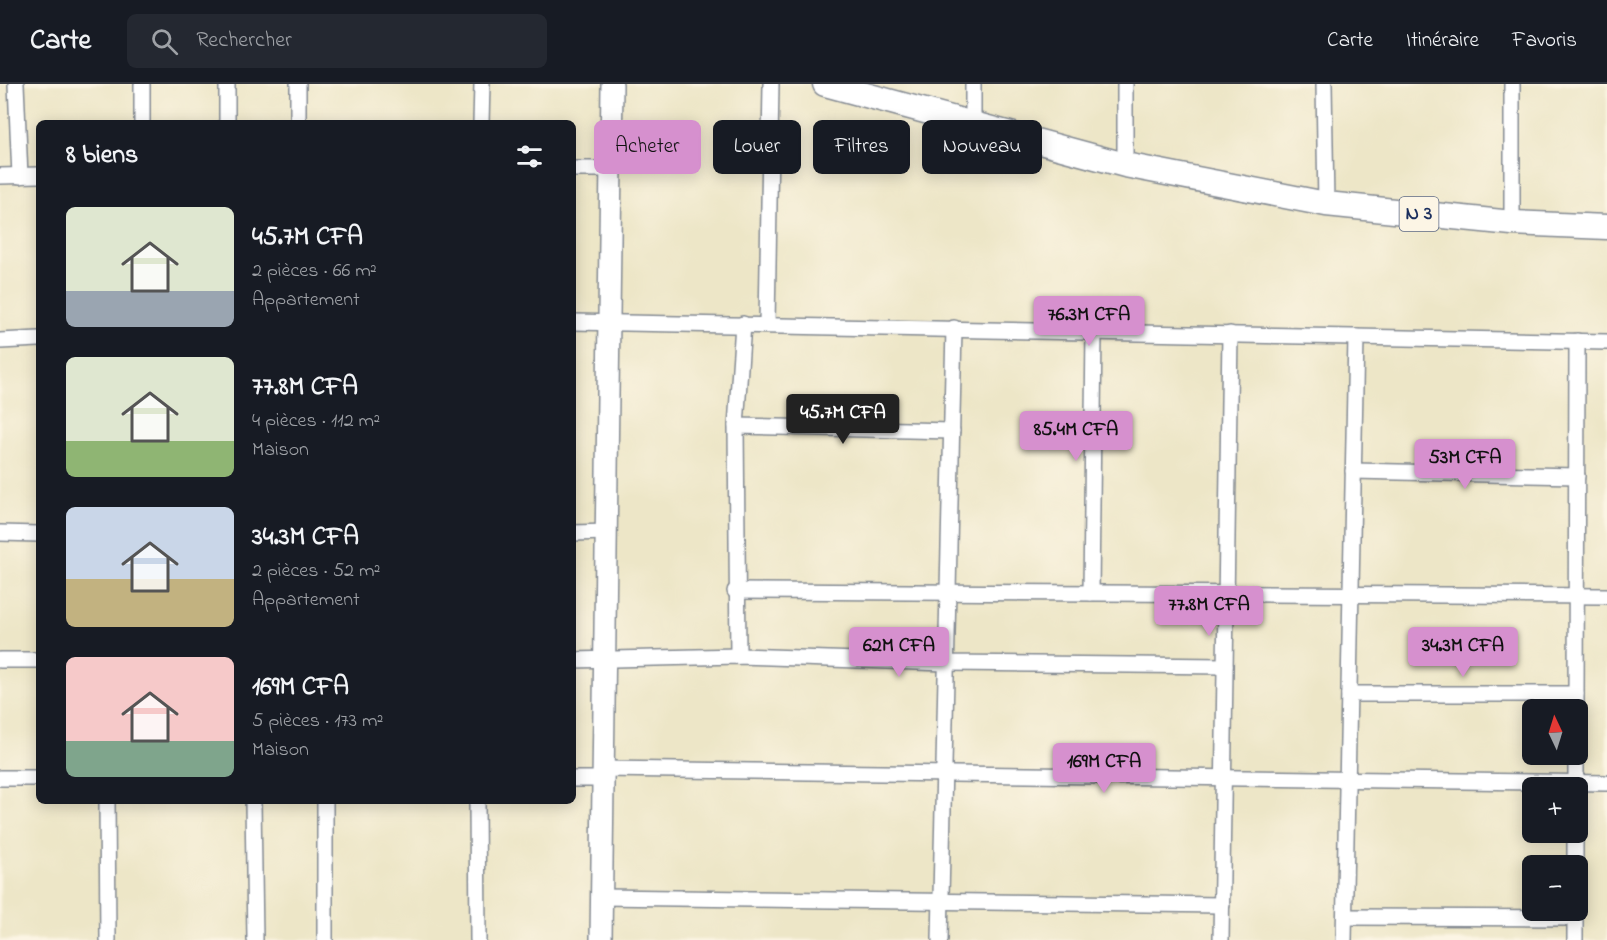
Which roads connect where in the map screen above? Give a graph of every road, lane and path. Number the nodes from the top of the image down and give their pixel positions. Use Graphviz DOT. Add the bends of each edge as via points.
graph roads {
  1 [pos="16,84"];
  2 [pos="142,84"];
  3 [pos="227,84"];
  4 [pos="298,84"];
  5 [pos="482,84"];
  6 [pos="612,84"];
  7 [pos="771,84"];
  8 [pos="825,84"];
  9 [pos="973,84"];
  10 [pos="1125,84"];
  11 [pos="1324,84"];
  12 [pos="1512,84"];
  13 [pos="852,88"];
  14 [pos="142,120"];
  15 [pos="228,120"];
  16 [pos="298,120"];
  17 [pos="481,120"];
  18 [pos="611,120"];
  19 [pos="954,120"];
  20 [pos="973,120"];
  21 [pos="1042,144"];
  22 [pos="1125,165"];
  23 [pos="576,169"];
  24 [pos="594,169"];
  25 [pos="610,174"];
  26 [pos="36,175"];
  27 [pos="0,176"];
  28 [pos="20,176"];
  29 [pos="1326,204"];
  30 [pos="1512,223"];
  31 [pos="1607,227"];
  32 [pos="576,322"];
  33 [pos="610,324"];
  34 [pos="743,324"];
  35 [pos="767,324"];
  36 [pos="954,328"];
  37 [pos="1094,331"];
  38 [pos="1230,334"];
  39 [pos="1356,337"];
  40 [pos="36,339"];
  41 [pos="0,341"];
  42 [pos="1577,341"];
  43 [pos="1607,342"];
  44 [pos="736,426"];
  45 [pos="952,431"];
  46 [pos="1353,471"];
  47 [pos="1577,476"];
  48 [pos="608,532"];
  49 [pos="0,533"];
  50 [pos="576,533"];
  51 [pos="36,534"];
  52 [pos="735,591"];
  53 [pos="948,592"];
  54 [pos="1091,593"];
  55 [pos="1226,594"];
  56 [pos="1351,595"];
  57 [pos="1576,596"];
  58 [pos="1607,596"];
  59 [pos="738,656"];
  60 [pos="0,660"];
  61 [pos="36,660"];
  62 [pos="576,660"];
  63 [pos="603,660"];
  64 [pos="946,663"];
  65 [pos="1225,666"];
  66 [pos="1349,694"];
  67 [pos="1576,699"];
  68 [pos="1522,700"];
  69 [pos="602,774"];
  70 [pos="944,775"];
  71 [pos="0,778"];
  72 [pos="36,778"];
  73 [pos="576,778"];
  74 [pos="1223,779"];
  75 [pos="1347,780"];
  76 [pos="1607,783"];
  77 [pos="1522,784"];
  78 [pos="1588,784"];
  79 [pos="107,804"];
  80 [pos="253,804"];
  81 [pos="325,804"];
  82 [pos="477,804"];
  83 [pos="601,897"];
  84 [pos="941,901"];
  85 [pos="1222,905"];
  86 [pos="1522,915"];
  87 [pos="1345,917"];
  88 [pos="1575,921"];
  89 [pos="108,940"];
  90 [pos="255,940"];
  91 [pos="325,940"];
  92 [pos="478,940"];
  93 [pos="601,940"];
  94 [pos="940,940"];
  95 [pos="1221,940"];
  96 [pos="1344,940"];
  97 [pos="1575,940"];
  1 -- 28 [label="street"];
  2 -- 14 [label="street"];
  3 -- 15 [label="street"];
  4 -- 16 [label="street"];
  5 -- 17 [label="street"];
  6 -- 18 [label="street"];
  7 -- 35 [label="street"];
  8 -- 13 [label="main road, N 3"];
  9 -- 20 [label="street"];
  10 -- 22 [label="street"];
  11 -- 29 [label="street"];
  12 -- 30 [label="street"];
  13 -- 19 [label="main road, N 3"];
  21 -- 22 [label="main road, N 3"];
  22 -- 29 [label="main road, N 3"];
  23 -- 24 [label="street"];
  25 -- 33 [label="street"];
  26 -- 28 [label="street"];
  27 -- 28 [label="street"];
  29 -- 30 [label="main road, N 3"];
  30 -- 31 [label="main road, N 3"];
  32 -- 33 [label="street"];
  33 -- 34 [label="street"];
  33 -- 48 [label="street"];
  34 -- 35 [label="street"];
  34 -- 44 [label="street"];
  35 -- 36 [label="street"];
  36 -- 37 [label="street"];
  36 -- 45 [label="street"];
  37 -- 38 [label="street"];
  37 -- 54 [label="street"];
  38 -- 39 [label="street"];
  38 -- 55 [label="street"];
  39 -- 42 [label="street"];
  39 -- 46 [label="street"];
  40 -- 41 [label="street"];
  42 -- 43 [label="street"];
  42 -- 47 [label="street"];
  44 -- 45 [label="street"];
  44 -- 52 [label="street"];
  45 -- 53 [label="street"];
  46 -- 47 [label="street"];
  46 -- 56 [label="street"];
  47 -- 57 [label="street"];
  48 -- 50 [label="street"];
  48 -- 63 [label="street"];
  49 -- 51 [label="street"];
  52 -- 53 [label="street"];
  52 -- 59 [label="street"];
  53 -- 54 [label="street"];
  53 -- 64 [label="street"];
  54 -- 55 [label="street"];
  55 -- 56 [label="street"];
  55 -- 65 [label="street"];
  56 -- 57 [label="street"];
  56 -- 66 [label="street"];
  57 -- 58 [label="street"];
  57 -- 67 [label="street"];
  59 -- 63 [label="street"];
  59 -- 64 [label="street"];
  60 -- 61 [label="street"];
  62 -- 63 [label="street"];
  63 -- 69 [label="street"];
  64 -- 65 [label="street"];
  64 -- 70 [label="street"];
  65 -- 74 [label="street"];
  66 -- 68 [label="street"];
  66 -- 75 [label="street"];
  69 -- 70 [label="street"];
  69 -- 73 [label="street"];
  69 -- 83 [label="street"];
  70 -- 74 [label="street"];
  70 -- 84 [label="street"];
  71 -- 72 [label="street"];
  74 -- 75 [label="street"];
  74 -- 85 [label="street"];
  75 -- 77 [label="street"];
  75 -- 87 [label="street"];
  76 -- 78 [label="street"];
  79 -- 89 [label="street"];
  80 -- 90 [label="street"];
  81 -- 91 [label="street"];
  82 -- 92 [label="street"];
  83 -- 84 [label="street"];
  83 -- 93 [label="street"];
  84 -- 85 [label="street"];
  84 -- 94 [label="street"];
  85 -- 95 [label="street"];
  86 -- 87 [label="street"];
  87 -- 96 [label="street"];
  88 -- 97 [label="street"];
}
